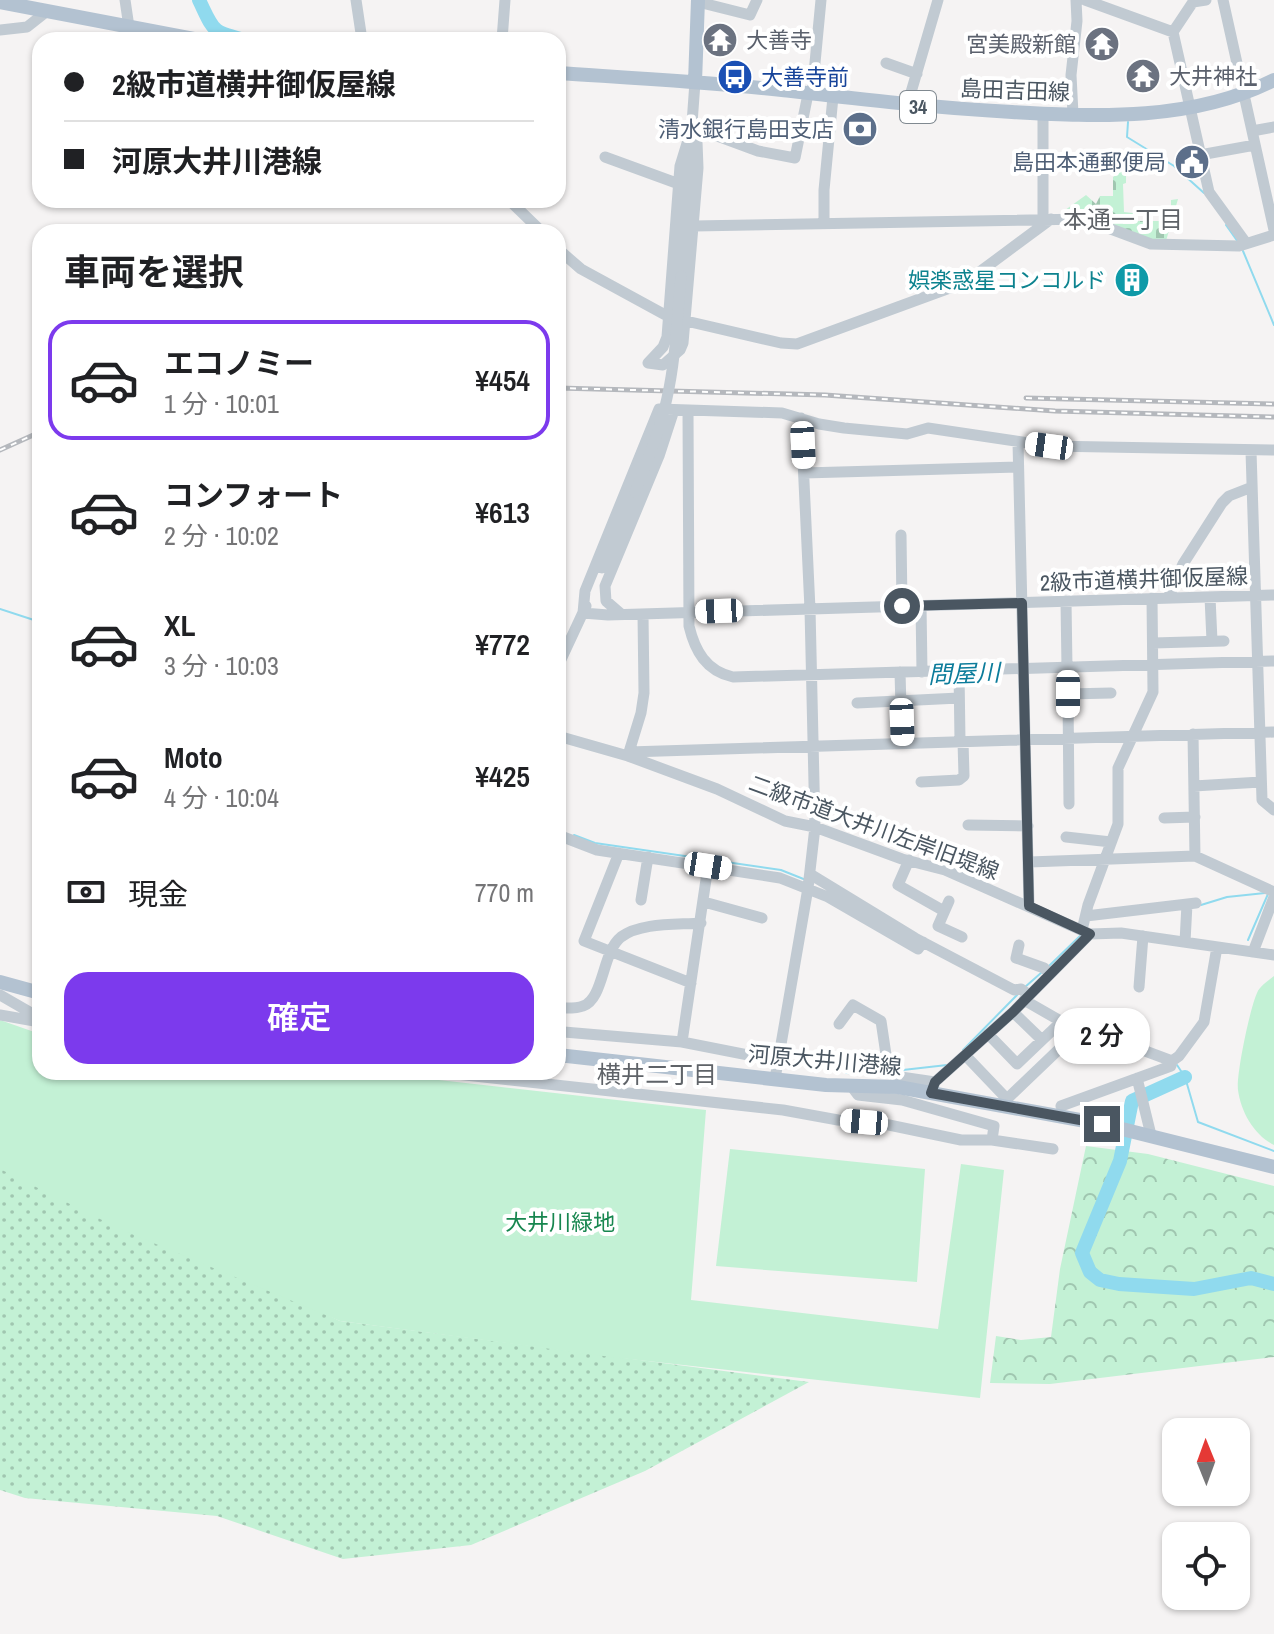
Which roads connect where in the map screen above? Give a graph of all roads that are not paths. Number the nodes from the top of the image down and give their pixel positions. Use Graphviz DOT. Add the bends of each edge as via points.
graph roads {
  1 [pos="125,0"];
  2 [pos="356,0"];
  3 [pos="505,0"];
  4 [pos="757,0"];
  5 [pos="821,0"];
  6 [pos="938,0"];
  7 [pos="1076,0"];
  8 [pos="1085,0"];
  9 [pos="1206,0"];
  10 [pos="1223,0"];
  11 [pos="698,1"];
  12 [pos="0,2"];
  13 [pos="23,3"];
  14 [pos="46,12"];
  15 [pos="129,27"];
  16 [pos="0,30"];
  17 [pos="156,32"];
  18 [pos="361,32"];
  19 [pos="503,32"];
  20 [pos="1173,32"];
  21 [pos="886,63"];
  22 [pos="566,74"];
  23 [pos="917,74"];
  24 [pos="1274,80"];
  25 [pos="695,82"];
  26 [pos="810,94"];
  27 [pos="1244,96"];
  28 [pos="833,97"];
  29 [pos="907,106"];
  30 [pos="1189,108"];
  31 [pos="1043,114"];
  32 [pos="1073,114"];
  33 [pos="693,127"];
  34 [pos="1274,127"];
  35 [pos="1252,131"];
  36 [pos="1255,145"];
  37 [pos="1200,155"];
  38 [pos="605,157"];
  39 [pos="679,184"];
  40 [pos="520,208"];
  41 [pos="1047,218"];
  42 [pos="824,223"];
  43 [pos="535,224"];
  44 [pos="694,226"];
  45 [pos="1274,233"];
  46 [pos="1246,243"];
  47 [pos="566,256"];
  48 [pos="669,317"];
  49 [pos="685,319"];
  50 [pos="674,410"];
  51 [pos="688,410"];
  52 [pos="801,418"];
  53 [pos="1018,442"];
  54 [pos="1274,450"];
  55 [pos="1251,451"];
  56 [pos="1018,467"];
  57 [pos="804,473"];
  58 [pos="1252,487"];
  59 [pos="901,535"];
  60 [pos="1274,595"];
  61 [pos="1255,596"];
  62 [pos="1210,597"];
  63 [pos="1152,598"];
  64 [pos="1168,598"];
  65 [pos="1066,601"];
  66 [pos="1022,603"];
  67 [pos="921,605"];
  68 [pos="902,606"];
  69 [pos="810,609"];
  70 [pos="688,612"];
  71 [pos="583,613"];
  72 [pos="621,614"];
  73 [pos="643,614"];
  74 [pos="1153,643"];
  75 [pos="566,649"];
  76 [pos="1274,661"];
  77 [pos="1257,662"];
  78 [pos="1153,665"];
  79 [pos="1067,668"];
  80 [pos="1024,669"];
  81 [pos="959,671"];
  82 [pos="900,672"];
  83 [pos="922,672"];
  84 [pos="811,675"];
  85 [pos="1111,693"];
  86 [pos="959,698"];
  87 [pos="901,701"];
  88 [pos="857,703"];
  89 [pos="1274,732"];
  90 [pos="1259,733"];
  91 [pos="1193,734"];
  92 [pos="1134,736"];
  93 [pos="566,738"];
  94 [pos="1068,738"];
  95 [pos="1025,739"];
  96 [pos="962,741"];
  97 [pos="902,743"];
  98 [pos="813,746"];
  99 [pos="628,754"];
  100 [pos="921,782"];
  101 [pos="1261,782"];
  102 [pos="1194,786"];
  103 [pos="1069,804"];
  104 [pos="1274,810"];
  105 [pos="1195,817"];
  106 [pos="1164,818"];
  107 [pos="968,825"];
  108 [pos="1028,826"];
  109 [pos="815,827"];
  110 [pos="1066,837"];
  111 [pos="566,838"];
  112 [pos="1111,842"];
  113 [pos="619,853"];
  114 [pos="1195,856"];
  115 [pos="648,857"];
  116 [pos="909,860"];
  117 [pos="1104,860"];
  118 [pos="1029,862"];
  119 [pos="708,866"];
  120 [pos="809,879"];
  121 [pos="1274,894"];
  122 [pos="641,900"];
  123 [pos="704,902"];
  124 [pos="1029,906"];
  125 [pos="1086,916"];
  126 [pos="762,918"];
  127 [pos="701,923"];
  128 [pos="1086,932"];
  129 [pos="1143,936"];
  130 [pos="962,937"];
  131 [pos="1185,942"];
  132 [pos="1019,945"];
  133 [pos="1217,947"];
  134 [pos="610,951"];
  135 [pos="1253,952"];
  136 [pos="1274,955"];
  137 [pos="1050,974"];
  138 [pos="0,982"];
  139 [pos="691,983"];
  140 [pos="1139,987"];
  141 [pos="32,991"];
  142 [pos="0,995"];
  143 [pos="1026,998"];
  144 [pos="566,1008"];
  145 [pos="1013,1012"];
  146 [pos="0,1015"];
  147 [pos="32,1015"];
  148 [pos="32,1019"];
  149 [pos="1061,1022"];
  150 [pos="839,1024"];
  151 [pos="1078,1031"];
  152 [pos="566,1033"];
  153 [pos="988,1034"];
  154 [pos="1042,1040"];
  155 [pos="682,1042"];
  156 [pos="965,1055"];
  157 [pos="566,1056"];
  158 [pos="778,1061"];
  159 [pos="1172,1061"];
  160 [pos="1137,1078"];
  161 [pos="775,1079"];
  162 [pos="511,1080"];
  163 [pos="852,1087"];
  164 [pos="933,1088"];
  165 [pos="1061,1106"];
  166 [pos="1151,1135"];
  167 [pos="992,1140"];
  168 [pos="1053,1149"];
  169 [pos="1274,1167"];
  1 -- 15 [label="street"];
  2 -- 18 [label="street"];
  3 -- 19 [label="street"];
  4 -- 11 [label="street" via="750,15"];
  5 -- 26 [label="street"];
  6 -- 23 [label="street"];
  7 -- 32 [label="street"];
  8 -- 20 [label="street"];
  9 -- 20 [label="street" via="1193,2"];
  10 -- 27 [label="street"];
  11 -- 25 [label="main road"];
  12 -- 13 [label="main road"];
  13 -- 14 [label="main road"];
  14 -- 15 [label="main road"];
  14 -- 16 [label="street" via="27,27"];
  15 -- 17 [label="main road"];
  20 -- 30 [label="street"];
  21 -- 23 [label="street"];
  22 -- 25 [label="main road, 島田吉田線 / 34"];
  23 -- 29 [label="street"];
  24 -- 27 [label="main road, 島田吉田線 / 34"];
  25 -- 26 [label="main road, 島田吉田線 / 34"];
  25 -- 33 [label="street"];
  26 -- 28 [label="main road, 島田吉田線 / 34"];
  26 -- 33 [label="street" via="795,158 758,151"];
  27 -- 30 [label="main road, 島田吉田線 / 34"];
  27 -- 35 [label="street"];
  28 -- 29 [label="main road, 島田吉田線 / 34"];
  28 -- 42 [label="street"];
  29 -- 31 [label="main road, 島田吉田線 / 34"];
  30 -- 32 [label="main road, 島田吉田線 / 34"];
  30 -- 37 [label="street"];
  31 -- 32 [label="main road, 島田吉田線 / 34"];
  31 -- 41 [label="street"];
  33 -- 39 [label="street"];
  33 -- 44 [label="street" via="698,168"];
  33 -- 71 [label="street, bridge" via="667,401"];
  34 -- 35 [label="street"];
  35 -- 36 [label="street"];
  36 -- 37 [label="street"];
  36 -- 45 [label="street"];
  37 -- 46 [label="street" via="1209,192"];
  38 -- 39 [label="street"];
  39 -- 48 [label="street"];
  40 -- 43 [label="street"];
  41 -- 42 [label="street"];
  41 -- 46 [label="street" via="1084,219 1141,243"];
  41 -- 49 [label="street" via="966,282 797,344"];
  42 -- 44 [label="street"];
  44 -- 49 [label="street"];
  45 -- 46 [label="street"];
  47 -- 48 [label="street"];
  48 -- 49 [label="street"];
  48 -- 49 [label="street" via="663,347 648,363 663,365 680,350"];
  50 -- 51 [label="street"];
  50 -- 71 [label="street" via="659,409 585,591"];
  50 -- 72 [label="street" via="605,586 606,601"];
  51 -- 52 [label="street"];
  51 -- 70 [label="street"];
  52 -- 53 [label="street" via="844,428 907,434 928,428"];
  52 -- 57 [label="street"];
  53 -- 55 [label="street"];
  53 -- 56 [label="street"];
  54 -- 55 [label="street"];
  55 -- 58 [label="street"];
  56 -- 57 [label="street"];
  56 -- 66 [label="street"];
  57 -- 69 [label="street"];
  58 -- 61 [label="street"];
  58 -- 64 [label="street" via="1222,503"];
  59 -- 68 [label="street"];
  60 -- 61 [label="street, 2級市道横井御仮屋線"];
  61 -- 62 [label="street, 2級市道横井御仮屋線"];
  61 -- 77 [label="street"];
  62 -- 64 [label="street, 2級市道横井御仮屋線"];
  62 -- 74 [label="street" via="1218,641"];
  63 -- 64 [label="street, 2級市道横井御仮屋線"];
  63 -- 65 [label="street, 2級市道横井御仮屋線"];
  63 -- 74 [label="street"];
  65 -- 66 [label="street, 2級市道横井御仮屋線"];
  65 -- 79 [label="street"];
  66 -- 67 [label="street, 2級市道横井御仮屋線"];
  66 -- 80 [label="street"];
  67 -- 68 [label="street, 2級市道横井御仮屋線"];
  67 -- 83 [label="street"];
  68 -- 69 [label="street, 2級市道横井御仮屋線"];
  69 -- 70 [label="street, 2級市道横井御仮屋線"];
  69 -- 84 [label="street"];
  70 -- 73 [label="street, 2級市道横井御仮屋線"];
  70 -- 84 [label="street" via="693,644 714,671 733,677"];
  71 -- 72 [label="street, 2級市道横井御仮屋線"];
  71 -- 75 [label="street"];
  72 -- 73 [label="street, 2級市道横井御仮屋線"];
  73 -- 99 [label="street" via="644,693"];
  74 -- 78 [label="street"];
  76 -- 77 [label="street"];
  77 -- 78 [label="street"];
  77 -- 90 [label="street"];
  78 -- 79 [label="street"];
  78 -- 92 [label="street" via="1153,692"];
  79 -- 80 [label="street"];
  80 -- 81 [label="street"];
  80 -- 95 [label="street"];
  81 -- 83 [label="street"];
  81 -- 86 [label="street"];
  82 -- 83 [label="street"];
  82 -- 84 [label="street"];
  82 -- 87 [label="street"];
  84 -- 98 [label="street"];
  85 -- 94 [label="street" via="1068,694"];
  86 -- 87 [label="street"];
  86 -- 96 [label="street"];
  87 -- 88 [label="street"];
  87 -- 97 [label="street"];
  89 -- 90 [label="street"];
  90 -- 91 [label="street"];
  90 -- 101 [label="street"];
  91 -- 92 [label="street"];
  91 -- 102 [label="street"];
  92 -- 94 [label="street"];
  92 -- 112 [label="street" via="1118,768 1118,824"];
  93 -- 99 [label="street, 二級市道大井川左岸旧堤線"];
  94 -- 95 [label="street"];
  94 -- 103 [label="street"];
  95 -- 96 [label="street"];
  95 -- 108 [label="street"];
  96 -- 97 [label="street"];
  96 -- 100 [label="street" via="964,776"];
  97 -- 98 [label="street"];
  98 -- 99 [label="street"];
  98 -- 109 [label="street"];
  99 -- 109 [label="street, 二級市道大井川左岸旧堤線" via="785,821"];
  101 -- 102 [label="street"];
  101 -- 104 [label="street" via="1262,800"];
  102 -- 105 [label="street"];
  105 -- 106 [label="street"];
  105 -- 114 [label="street"];
  107 -- 108 [label="street"];
  108 -- 118 [label="street"];
  109 -- 116 [label="street, 二級市道大井川左岸旧堤線"];
  109 -- 120 [label="street"];
  110 -- 112 [label="street"];
  111 -- 113 [label="street"];
  112 -- 117 [label="street"];
  113 -- 115 [label="street"];
  113 -- 134 [label="street" via="584,941"];
  114 -- 117 [label="street"];
  114 -- 121 [label="street"];
  115 -- 119 [label="street"];
  115 -- 122 [label="street"];
  116 -- 124 [label="street, 二級市道大井川左岸旧堤線"];
  116 -- 130 [label="street" via="898,885 947,906 938,926"];
  117 -- 118 [label="street"];
  117 -- 125 [label="street"];
  118 -- 124 [label="street"];
  119 -- 120 [label="street"];
  119 -- 123 [label="street"];
  120 -- 143 [label="street" via="920,946 1021,989"];
  120 -- 158 [label="street"];
  121 -- 135 [label="street"];
  123 -- 126 [label="street"];
  123 -- 127 [label="street"];
  124 -- 128 [label="street, 二級市道大井川左岸旧堤線"];
  125 -- 128 [label="street"];
  125 -- 131 [label="street" via="1191,904"];
  127 -- 134 [label="street" via="634,930"];
  127 -- 139 [label="street"];
  128 -- 129 [label="street, 二級市道大井川左岸旧堤線"];
  128 -- 137 [label="street"];
  129 -- 131 [label="street, 二級市道大井川左岸旧堤線"];
  129 -- 140 [label="street"];
  131 -- 133 [label="street, 二級市道大井川左岸旧堤線"];
  132 -- 137 [label="street" via="1016,958"];
  133 -- 135 [label="street, 二級市道大井川左岸旧堤線"];
  133 -- 159 [label="street" via="1204,1022"];
  134 -- 139 [label="street"];
  134 -- 144 [label="street" via="588,1004"];
  135 -- 136 [label="street, 二級市道大井川左岸旧堤線"];
  137 -- 143 [label="street"];
  138 -- 141 [label="main road"];
  139 -- 155 [label="street"];
  142 -- 147 [label="street"];
  143 -- 145 [label="street"];
  143 -- 149 [label="street"];
  145 -- 153 [label="street"];
  145 -- 154 [label="street"];
  146 -- 148 [label="street"];
  149 -- 151 [label="street"];
  149 -- 154 [label="street"];
  150 -- 164 [label="street" via="853,1005 881,1021 894,1076"];
  151 -- 156 [label="street" via="1007,1099"];
  151 -- 159 [label="street" via="1089,1030"];
  152 -- 155 [label="street"];
  153 -- 154 [label="street" via="1017,1064"];
  153 -- 156 [label="street"];
  155 -- 158 [label="street"];
  156 -- 164 [label="street"];
  157 -- 161 [label="main road, 河原大井川港線"];
  158 -- 161 [label="street"];
  159 -- 160 [label="street" via="1171,1066"];
  160 -- 165 [label="street"];
  160 -- 166 [label="street"];
  161 -- 163 [label="main road, 河原大井川港線"];
  162 -- 167 [label="street"];
  163 -- 164 [label="main road, 河原大井川港線"];
  163 -- 167 [label="street" via="858,1095 902,1100 994,1126"];
  164 -- 166 [label="main road, 河原大井川港線"];
  166 -- 169 [label="main road, 河原大井川港線"];
  167 -- 168 [label="street"];
}
